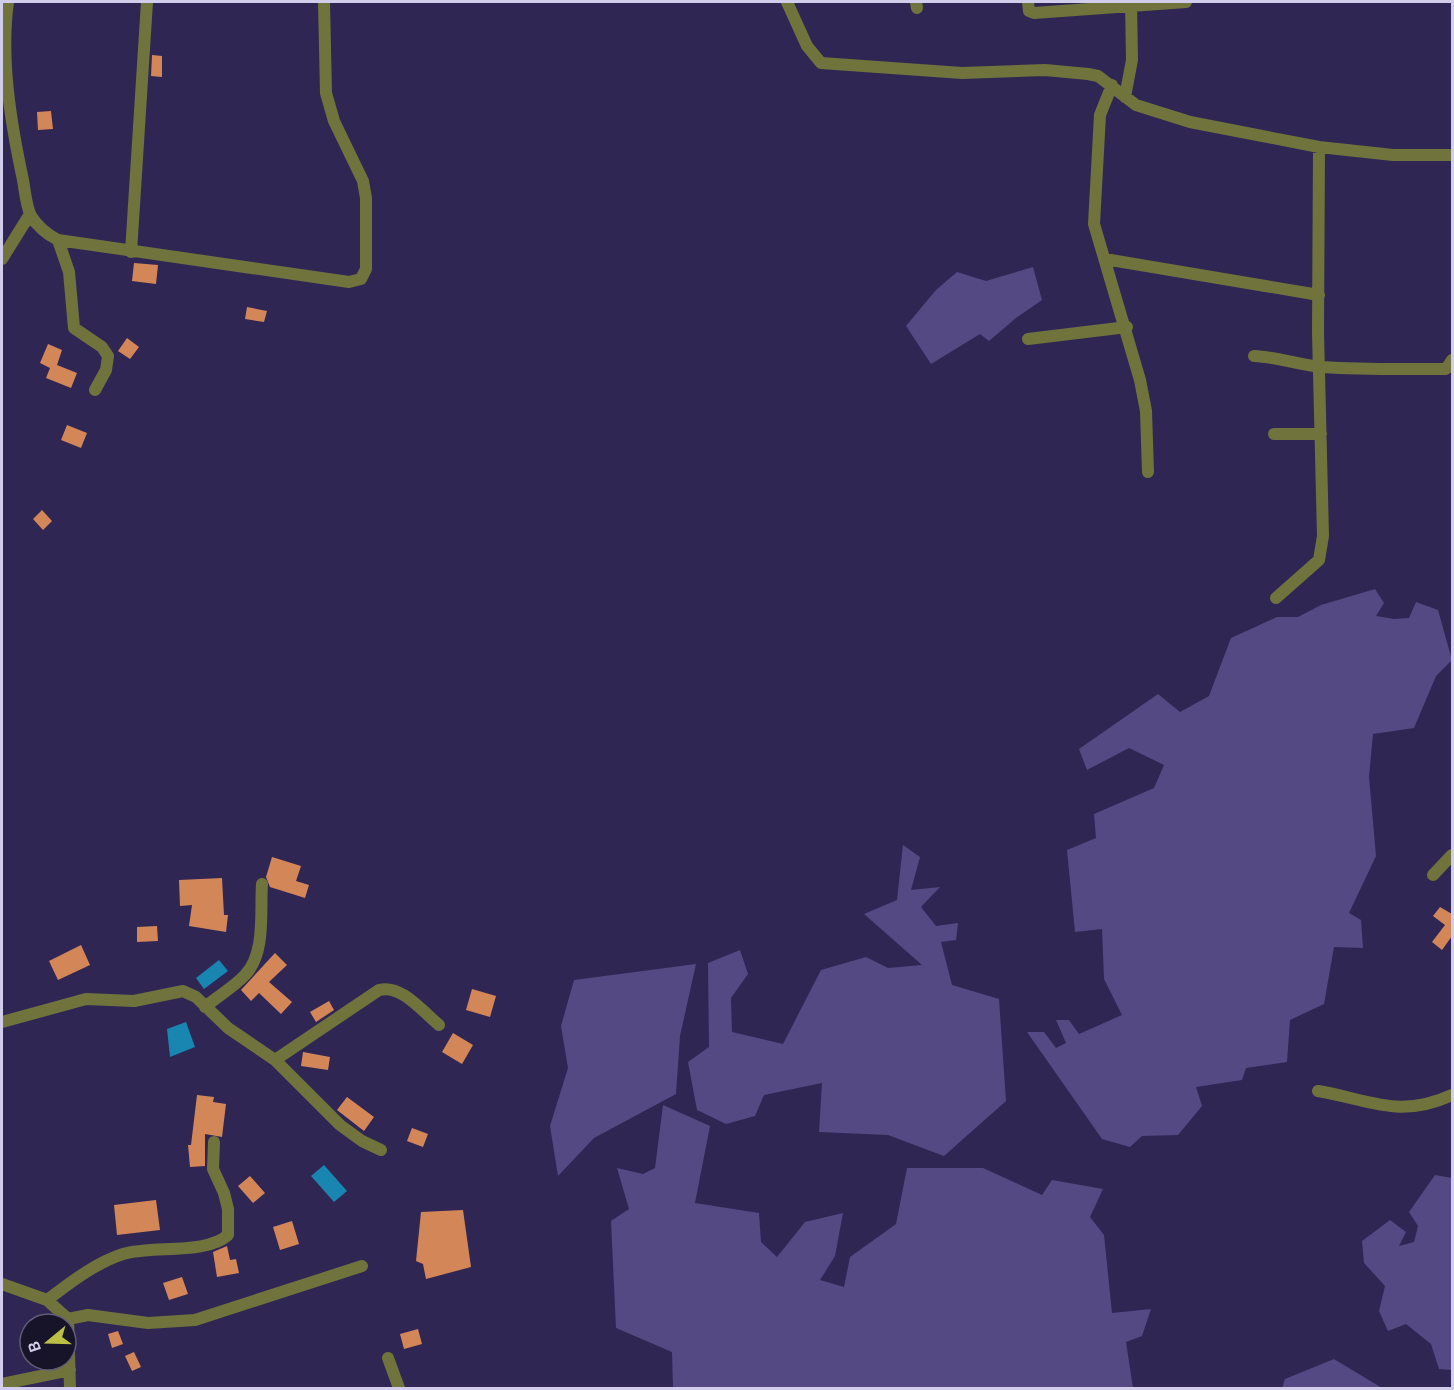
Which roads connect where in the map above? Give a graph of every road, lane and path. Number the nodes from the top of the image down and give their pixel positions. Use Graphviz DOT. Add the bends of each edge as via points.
graph roads {
  1 [pos="8,2"];
  2 [pos="147,2"];
  3 [pos="324,2"];
  4 [pos="787,2"];
  5 [pos="1028,2"];
  6 [pos="1186,2"];
  7 [pos="1132,3"];
  8 [pos="1112,86"];
  9 [pos="1125,97"];
  10 [pos="1319,147"];
  11 [pos="1452,155"];
  12 [pos="30,214"];
  13 [pos="58,240"];
  14 [pos="131,252"];
  15 [pos="2,259"];
  16 [pos="1106,259"];
  17 [pos="1319,295"];
  18 [pos="1126,327"];
  19 [pos="1028,339"];
  20 [pos="1254,356"];
  21 [pos="1452,360"];
  22 [pos="1320,366"];
  23 [pos="95,390"];
  24 [pos="1274,434"];
  25 [pos="1321,434"];
  26 [pos="1148,472"];
  27 [pos="1276,598"];
  28 [pos="1452,855"];
  29 [pos="1433,875"];
  30 [pos="262,884"];
  31 [pos="205,1007"];
  32 [pos="2,1022"];
  33 [pos="439,1025"];
  34 [pos="275,1060"];
  35 [pos="1318,1091"];
  36 [pos="1452,1095"];
  37 [pos="214,1142"];
  38 [pos="381,1150"];
  39 [pos="362,1266"];
  40 [pos="2,1284"];
  41 [pos="47,1300"];
  42 [pos="60,1312"];
  43 [pos="78,1317"];
  44 [pos="388,1358"];
  45 [pos="60,1372"];
  46 [pos="70,1372"];
  47 [pos="2,1384"];
  48 [pos="70,1389"];
  49 [pos="399,1389"];
  1 -- 12 [label="street" via="4,37 8,81"];
  2 -- 14 [label="street"];
  3 -- 14 [label="street" via="329,108 363,182 366,198 366,269 361,279 337,282"];
  4 -- 8 [label="street" via="807,46 821,63 962,73 1071,71 1098,76"];
  5 -- 7 [label="street" via="1029,11 1035,13"];
  6 -- 7 [label="street"];
  7 -- 9 [label="street" via="1132,60"];
  8 -- 9 [label="street"];
  8 -- 16 [label="street" via="1100,115 1094,204 1097,236"];
  9 -- 10 [label="street" via="1136,105 1190,122"];
  10 -- 11 [label="street" via="1393,155"];
  10 -- 17 [label="street"];
  12 -- 13 [label="street" via="40,229"];
  12 -- 15 [label="street"];
  13 -- 14 [label="street"];
  13 -- 23 [label="street" via="69,272 74,328 102,347 108,356 106,370"];
  16 -- 17 [label="street"];
  16 -- 18 [label="street"];
  17 -- 22 [label="street"];
  18 -- 19 [label="street"];
  18 -- 26 [label="street" via="1146,411"];
  20 -- 22 [label="street"];
  21 -- 22 [label="street" via="1446,369"];
  22 -- 25 [label="street"];
  24 -- 25 [label="street"];
  25 -- 27 [label="street" via="1322,552 1319,560"];
  28 -- 29 [label="street"];
  30 -- 31 [label="street" via="259,938 251,967"];
  31 -- 32 [label="street" via="183,991 134,1001 86,999"];
  31 -- 34 [label="street"];
  33 -- 34 [label="street" via="389,987"];
  34 -- 38 [label="street" via="340,1125"];
  35 -- 36 [label="street" via="1396,1108 1418,1107"];
  37 -- 41 [label="street" via="213,1169 228,1209 228,1235 221,1242 121,1255"];
  39 -- 43 [label="street" via="195,1320 148,1323"];
  40 -- 41 [label="street"];
  41 -- 42 [label="street"];
  44 -- 49 [label="street"];
  45 -- 47 [label="street"];
  46 -- 48 [label="street"];
}
